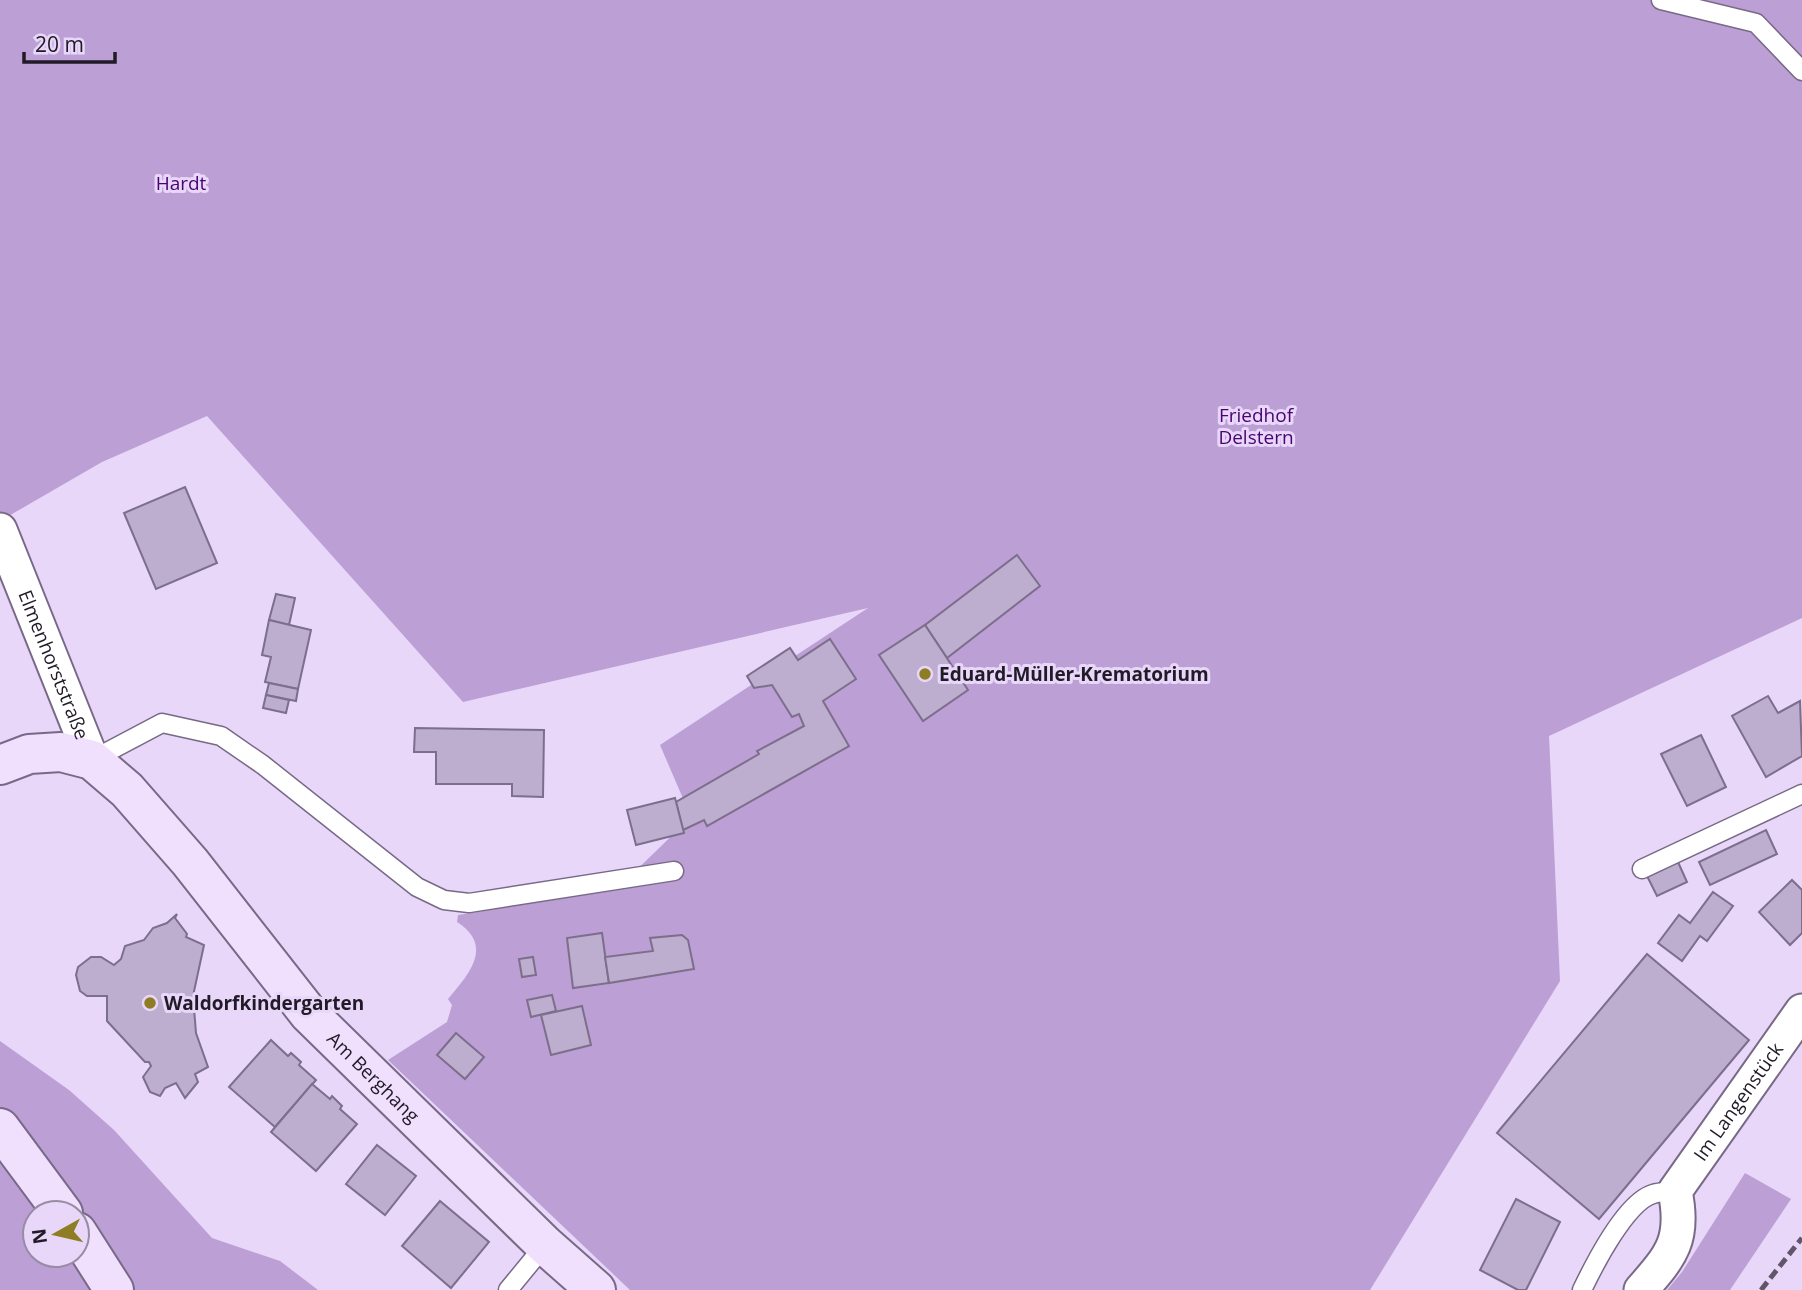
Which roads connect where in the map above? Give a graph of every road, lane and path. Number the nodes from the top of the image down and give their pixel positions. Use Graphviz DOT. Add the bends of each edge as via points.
graph roads {
  1 [pos="1661,0"];
  2 [pos="1802,71"];
  3 [pos="0,530"];
  4 [pos="92,760"];
  5 [pos="0,765"];
  6 [pos="1802,794"];
  7 [pos="1642,869"];
  8 [pos="674,871"];
  9 [pos="1802,1011"];
  10 [pos="0,1128"];
  11 [pos="1675,1191"];
  12 [pos="53,1199"];
  13 [pos="545,1245"];
  14 [pos="91,1255"];
  15 [pos="114,1290"];
  16 [pos="508,1290"];
  17 [pos="596,1290"];
  18 [pos="1582,1290"];
  19 [pos="1641,1290"];
  1 -- 2 [label="lane" via="1756,23"];
  3 -- 4 [label="street, Elmenhorststraße"];
  4 -- 5 [label="street, Am Berghang" via="61,752 29,754"];
  4 -- 8 [label="lane" via="162,723 221,736 417,887 444,900 469,903"];
  4 -- 13 [label="street, Am Berghang" via="127,790 190,862 309,1014"];
  6 -- 7 [label="lane"];
  9 -- 11 [label="street, Im Langenstück"];
  10 -- 12 [label="street"];
  11 -- 18 [label="lane" via="1651,1194 1634,1208 1600,1255"];
  11 -- 19 [label="street" via="1681,1221 1668,1260"];
  13 -- 16 [label="lane"];
  13 -- 17 [label="street, Am Berghang"];
  14 -- 15 [label="street"];
}
